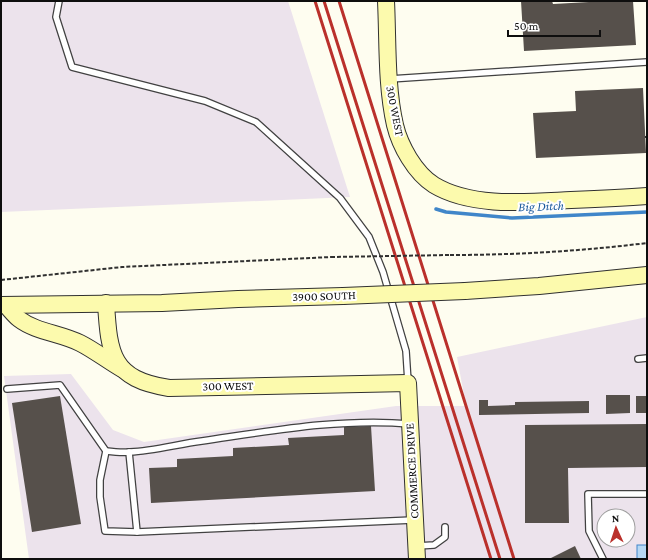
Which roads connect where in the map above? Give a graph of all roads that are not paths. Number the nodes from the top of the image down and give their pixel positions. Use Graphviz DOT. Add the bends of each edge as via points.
graph roads {
  1 [pos="59,1"];
  2 [pos="386,1"];
  3 [pos="647,62"];
  4 [pos="389,79"];
  5 [pos="647,196"];
  6 [pos="647,275"];
  7 [pos="106,304"];
  8 [pos="3,305"];
  9 [pos="647,358"];
  10 [pos="638,359"];
  11 [pos="123,370"];
  12 [pos="408,383"];
  13 [pos="8,389"];
  14 [pos="410,424"];
  15 [pos="106,451"];
  16 [pos="129,452"];
  17 [pos="647,494"];
  18 [pos="415,520"];
  19 [pos="445,527"];
  20 [pos="137,532"];
  21 [pos="417,552"];
  22 [pos="603,559"];
  1 -- 12 [label="lane" via="56,16 72,67 205,101 256,122 340,198 370,237 383,272 406,350"];
  2 -- 4 [label="street, 300 WEST"];
  3 -- 4 [label="lane"];
  4 -- 5 [label="street, 300 WEST" via="396,126 404,148 420,172 433,184 448,191 469,198 500,201"];
  6 -- 7 [label="street, 3900 SOUTH, bridge" via="465,291"];
  7 -- 8 [label="street, 3900 SOUTH"];
  7 -- 11 [label="street, 300 WEST" via="112,350"];
  8 -- 11 [label="street" via="19,319 35,328 80,343"];
  9 -- 10 [label="lane"];
  11 -- 12 [label="street, 300 WEST" via="145,383 169,388"];
  12 -- 14 [label="street, COMMERCE DRIVE"];
  13 -- 15 [label="lane" via="60,385"];
  14 -- 16 [label="lane" via="340,423 252,433"];
  14 -- 18 [label="street, COMMERCE DRIVE"];
  15 -- 16 [label="lane"];
  15 -- 20 [label="lane" via="100,480 104,531"];
  16 -- 20 [label="lane"];
  17 -- 22 [label="lane" via="588,494 589,531"];
  18 -- 20 [label="lane"];
  18 -- 21 [label="street, COMMERCE DRIVE"];
  19 -- 21 [label="lane" via="445,537"];
}
